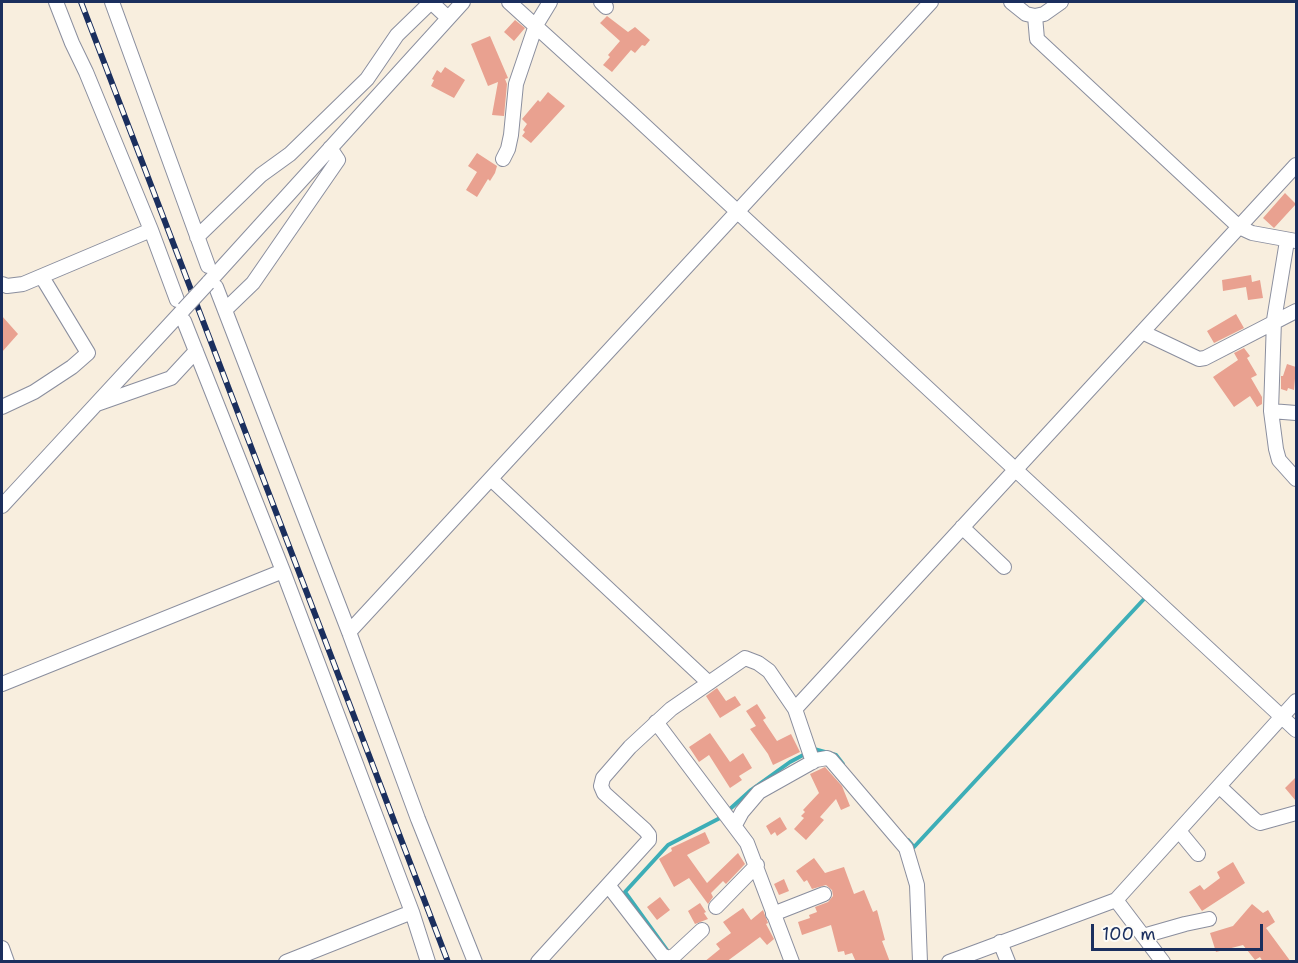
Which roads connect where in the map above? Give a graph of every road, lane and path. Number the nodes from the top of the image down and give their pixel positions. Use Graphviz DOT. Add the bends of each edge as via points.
graph roads {
  1 [pos="56,2"];
  2 [pos="112,2"];
  3 [pos="463,2"];
  4 [pos="509,2"];
  5 [pos="550,2"];
  6 [pos="931,2"];
  7 [pos="1011,2"];
  8 [pos="1061,2"];
  9 [pos="1035,16"];
  10 [pos="448,18"];
  11 [pos="536,25"];
  12 [pos="330,148"];
  13 [pos="503,159"];
  14 [pos="1296,165"];
  15 [pos="737,212"];
  16 [pos="1239,227"];
  17 [pos="151,230"];
  18 [pos="198,237"];
  19 [pos="1292,241"];
  20 [pos="208,266"];
  21 [pos="42,277"];
  22 [pos="2,284"];
  23 [pos="212,285"];
  24 [pos="182,310"];
  25 [pos="225,310"];
  26 [pos="1296,311"];
  27 [pos="1274,322"];
  28 [pos="1142,332"];
  29 [pos="196,351"];
  30 [pos="96,404"];
  31 [pos="2,407"];
  32 [pos="1271,411"];
  33 [pos="1296,412"];
  34 [pos="1016,468"];
  35 [pos="1296,478"];
  36 [pos="492,480"];
  37 [pos="2,506"];
  38 [pos="962,527"];
  39 [pos="1004,567"];
  40 [pos="283,571"];
  41 [pos="349,633"];
  42 [pos="709,683"];
  43 [pos="2,684"];
  44 [pos="1296,701"];
  45 [pos="795,709"];
  46 [pos="1282,716"];
  47 [pos="656,722"];
  48 [pos="1296,730"];
  49 [pos="813,762"];
  50 [pos="1220,787"];
  51 [pos="1296,813"];
  52 [pos="728,817"];
  53 [pos="1179,831"];
  54 [pos="1198,854"];
  55 [pos="757,865"];
  56 [pos="608,885"];
  57 [pos="824,894"];
  58 [pos="1116,900"];
  59 [pos="716,907"];
  60 [pos="412,912"];
  61 [pos="773,914"];
  62 [pos="1209,920"];
  63 [pos="702,930"];
  64 [pos="1143,936"];
  65 [pos="1000,942"];
  66 [pos="2,948"];
  67 [pos="664,958"];
  68 [pos="7,962"];
  69 [pos="286,962"];
  70 [pos="428,962"];
  71 [pos="475,962"];
  72 [pos="538,962"];
  73 [pos="792,962"];
  74 [pos="920,962"];
  75 [pos="949,962"];
  76 [pos="1008,962"];
  77 [pos="1163,962"];
  1 -- 17 [label="street"];
  2 -- 18 [label="street"];
  3 -- 10 [label="street"];
  4 -- 11 [label="street"];
  5 -- 11 [label="street"];
  6 -- 15 [label="street"];
  7 -- 9 [label="street"];
  8 -- 9 [label="street"];
  9 -- 16 [label="street" via="1037,39"];
  10 -- 12 [label="street"];
  10 -- 18 [label="street" via="431,2 397,35 366,79"];
  11 -- 13 [label="street" via="516,84 511,135"];
  11 -- 15 [label="street"];
  12 -- 23 [label="street"];
  12 -- 25 [label="street" via="338,160 253,283"];
  14 -- 16 [label="street"];
  15 -- 34 [label="street"];
  15 -- 36 [label="street"];
  16 -- 19 [label="street"];
  16 -- 28 [label="street"];
  17 -- 21 [label="street"];
  17 -- 24 [label="street"];
  18 -- 20 [label="street"];
  19 -- 27 [label="street"];
  21 -- 22 [label="street" via="23,284"];
  21 -- 31 [label="street" via="88,353 34,392"];
  23 -- 24 [label="street, bridge"];
  23 -- 25 [label="street"];
  24 -- 29 [label="street"];
  24 -- 30 [label="street"];
  25 -- 41 [label="street"];
  26 -- 27 [label="street"];
  27 -- 28 [label="street" via="1199,359"];
  27 -- 32 [label="street"];
  28 -- 34 [label="street"];
  29 -- 30 [label="street" via="171,378"];
  29 -- 40 [label="street"];
  30 -- 37 [label="street"];
  32 -- 33 [label="street"];
  32 -- 35 [label="street" via="1279,460"];
  34 -- 38 [label="street"];
  34 -- 46 [label="street"];
  36 -- 41 [label="street"];
  36 -- 42 [label="street"];
  38 -- 39 [label="street"];
  38 -- 45 [label="street"];
  40 -- 43 [label="street"];
  40 -- 60 [label="street"];
  41 -- 71 [label="street"];
  42 -- 45 [label="street" via="745,658 750,659 770,671"];
  42 -- 47 [label="street"];
  44 -- 46 [label="street"];
  45 -- 49 [label="street"];
  46 -- 48 [label="street"];
  46 -- 50 [label="street"];
  47 -- 52 [label="street"];
  47 -- 56 [label="street" via="603,778 604,793 649,835 646,844"];
  49 -- 52 [label="street" via="759,792 742,812"];
  49 -- 74 [label="street" via="827,758 837,765 906,848 917,885"];
  50 -- 51 [label="street" via="1260,823"];
  50 -- 53 [label="street"];
  52 -- 55 [label="street"];
  53 -- 54 [label="street"];
  53 -- 58 [label="street"];
  55 -- 59 [label="street"];
  55 -- 61 [label="street"];
  56 -- 67 [label="street"];
  56 -- 72 [label="street"];
  57 -- 61 [label="street"];
  58 -- 64 [label="street"];
  58 -- 65 [label="street"];
  60 -- 69 [label="street"];
  60 -- 70 [label="street"];
  61 -- 73 [label="street"];
  62 -- 64 [label="street"];
  63 -- 67 [label="street" via="674,956"];
  64 -- 77 [label="street"];
  65 -- 75 [label="street"];
  65 -- 76 [label="street"];
  66 -- 68 [label="street"];
}
